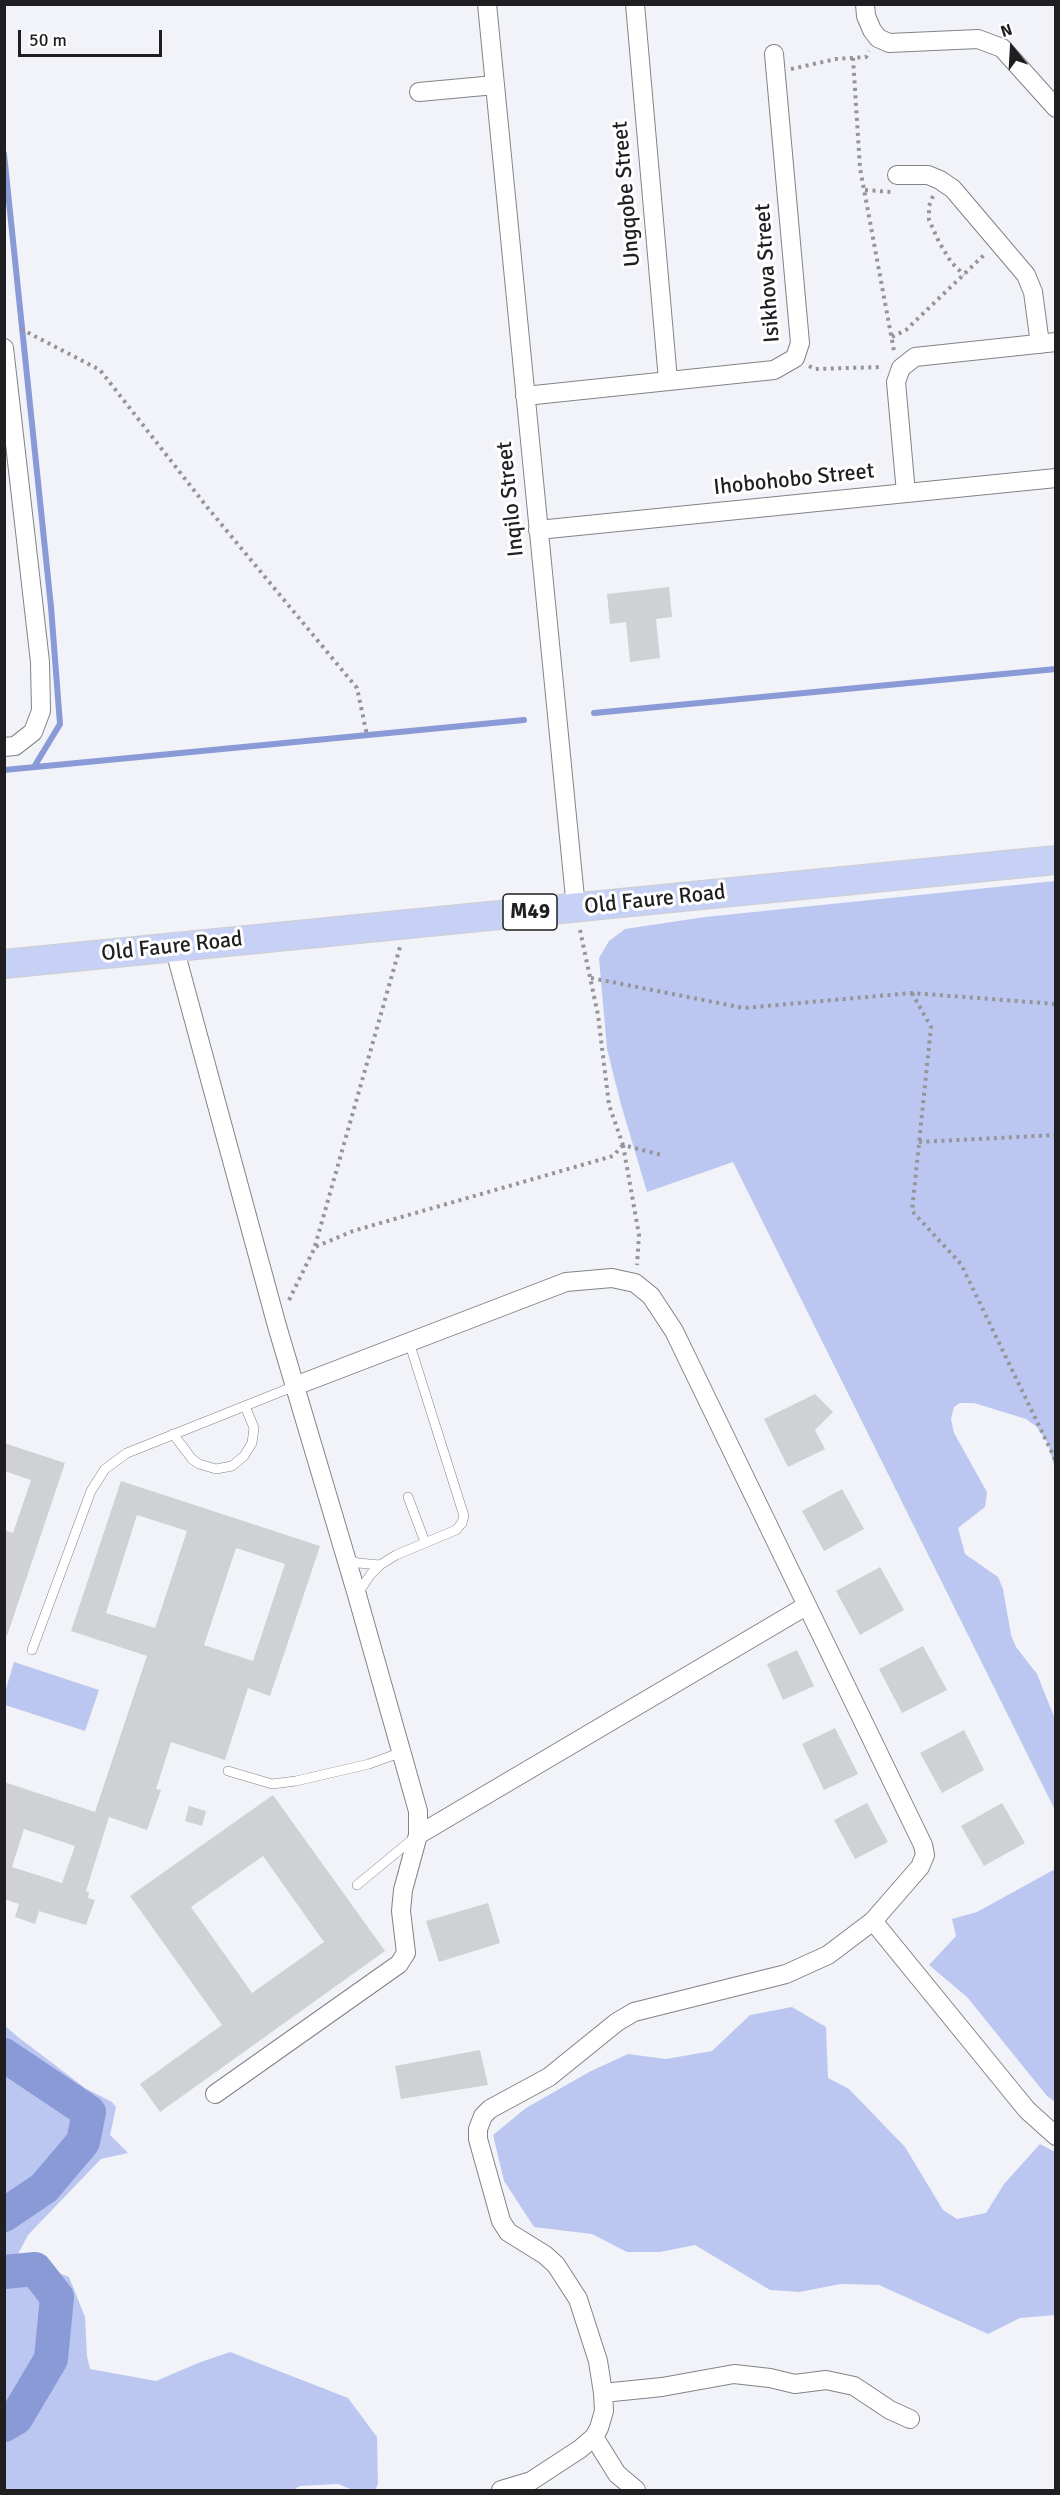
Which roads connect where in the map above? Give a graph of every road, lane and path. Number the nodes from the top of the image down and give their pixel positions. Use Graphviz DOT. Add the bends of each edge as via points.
graph roads {
  1 [pos="487,4"];
  2 [pos="635,4"];
  3 [pos="865,4"];
  4 [pos="774,54"];
  5 [pos="776,74"];
  6 [pos="495,84"];
  7 [pos="419,92"];
  8 [pos="1056,108"];
  9 [pos="897,175"];
  10 [pos="934,193"];
  11 [pos="998,242"];
  12 [pos="964,275"];
  13 [pos="21,328"];
  14 [pos="892,337"];
  15 [pos="1048,343"];
  16 [pos="4,348"];
  17 [pos="795,358"];
  18 [pos="899,365"];
  19 [pos="668,380"];
  20 [pos="525,396"];
  21 [pos="7,398"];
  22 [pos="1056,478"];
  23 [pos="906,493"];
  24 [pos="538,530"];
  25 [pos="367,735"];
  26 [pos="4,747"];
  27 [pos="1056,860"];
  28 [pos="576,908"];
  29 [pos="407,924"];
  30 [pos="174,947"];
  31 [pos="4,964"];
  32 [pos="591,978"];
  33 [pos="912,993"];
  34 [pos="1056,1004"];
  35 [pos="1056,1135"];
  36 [pos="919,1142"];
  37 [pos="623,1144"];
  38 [pos="662,1155"];
  39 [pos="315,1247"];
  40 [pos="635,1283"];
  41 [pos="277,1326"];
  42 [pos="409,1342"];
  43 [pos="295,1386"];
  44 [pos="245,1406"];
  45 [pos="173,1434"];
  46 [pos="1056,1461"];
  47 [pos="408,1497"];
  48 [pos="425,1542"];
  49 [pos="346,1559"];
  50 [pos="380,1565"];
  51 [pos="357,1595"];
  52 [pos="806,1606"];
  53 [pos="32,1650"];
  54 [pos="402,1752"];
  55 [pos="228,1771"];
  56 [pos="418,1835"];
  57 [pos="357,1885"];
  58 [pos="873,1921"];
  59 [pos="215,2094"];
  60 [pos="1056,2136"];
  61 [pos="603,2393"];
  62 [pos="910,2419"];
  63 [pos="594,2437"];
  64 [pos="501,2490"];
  65 [pos="636,2490"];
  1 -- 6 [label="street, Inqilo Street"];
  2 -- 19 [label="street, Ungqobe Street"];
  3 -- 8 [label="street" via="872,30 889,43 978,39 1002,48"];
  4 -- 5 [label="street, Isikhova Street"];
  5 -- 14 [label="path" via="823,61 854,58 860,168"];
  5 -- 17 [label="street, Isikhova Street" via="800,343"];
  6 -- 7 [label="street"];
  6 -- 20 [label="street, Inqilo Street"];
  9 -- 11 [label="street" via="928,175 940,180 953,189"];
  10 -- 12 [label="path" via="929,220 951,262"];
  11 -- 12 [label="path"];
  11 -- 15 [label="street" via="1026,274"];
  12 -- 14 [label="path" via="906,330"];
  13 -- 25 [label="path" via="100,370 357,688"];
  14 -- 18 [label="path"];
  15 -- 18 [label="street" via="915,357"];
  16 -- 21 [label="street"];
  17 -- 18 [label="path" via="815,369"];
  17 -- 19 [label="street, Isikhova Street" via="774,370"];
  18 -- 23 [label="street" via="896,382"];
  19 -- 20 [label="street, Isikhova Street"];
  20 -- 24 [label="street, Inqilo Street"];
  21 -- 26 [label="street" via="40,662 41,711 33,732 15,746"];
  22 -- 23 [label="street, Ihobohobo Street"];
  23 -- 24 [label="street, Ihobohobo Street"];
  24 -- 28 [label="street, Inqilo Street"];
  27 -- 28 [label="main road, Old Faure Road / M49"];
  28 -- 29 [label="main road, Old Faure Road / M49"];
  28 -- 32 [label="path"];
  29 -- 30 [label="main road, Old Faure Road / M49"];
  29 -- 39 [label="path"];
  30 -- 31 [label="main road, Old Faure Road / M49"];
  30 -- 41 [label="street"];
  32 -- 33 [label="path" via="744,1008"];
  32 -- 37 [label="path" via="609,1105"];
  33 -- 34 [label="path"];
  33 -- 36 [label="path" via="931,1027"];
  35 -- 36 [label="path"];
  36 -- 46 [label="path" via="912,1211 961,1264"];
  37 -- 38 [label="path"];
  37 -- 39 [label="path" via="613,1156 353,1231"];
  37 -- 40 [label="path" via="639,1235"];
  39 -- 41 [label="path"];
  40 -- 42 [label="street" via="612,1278 566,1282"];
  40 -- 52 [label="street" via="651,1296 674,1331"];
  41 -- 43 [label="street"];
  42 -- 43 [label="street"];
  42 -- 48 [label="lane" via="464,1516 456,1530"];
  43 -- 44 [label="lane"];
  43 -- 49 [label="street"];
  44 -- 45 [label="lane"];
  44 -- 45 [label="lane" via="254,1428 252,1443 232,1466 216,1469 199,1464"];
  45 -- 53 [label="lane" via="115,1460 97,1479"];
  47 -- 48 [label="lane"];
  48 -- 50 [label="lane"];
  49 -- 50 [label="lane"];
  49 -- 51 [label="street"];
  50 -- 51 [label="lane"];
  51 -- 54 [label="street"];
  52 -- 56 [label="street"];
  52 -- 58 [label="street" via="923,1845 925,1855 920,1867"];
  54 -- 55 [label="lane" via="369,1764 284,1783 272,1784"];
  54 -- 56 [label="street" via="418,1811"];
  56 -- 57 [label="lane"];
  56 -- 59 [label="street" via="403,1890 406,1953 399,1964"];
  58 -- 60 [label="street" via="1027,2110"];
  58 -- 61 [label="street" via="828,1955 786,1974 634,2012 549,2078 483,2116 478,2139 501,2222 508,2232 556,2265 578,2299 598,2361"];
  61 -- 62 [label="street" via="734,2374 795,2385 826,2380 854,2386"];
  61 -- 63 [label="street" via="604,2411"];
  63 -- 64 [label="street" via="531,2481"];
  63 -- 65 [label="street" via="617,2474"];
}
